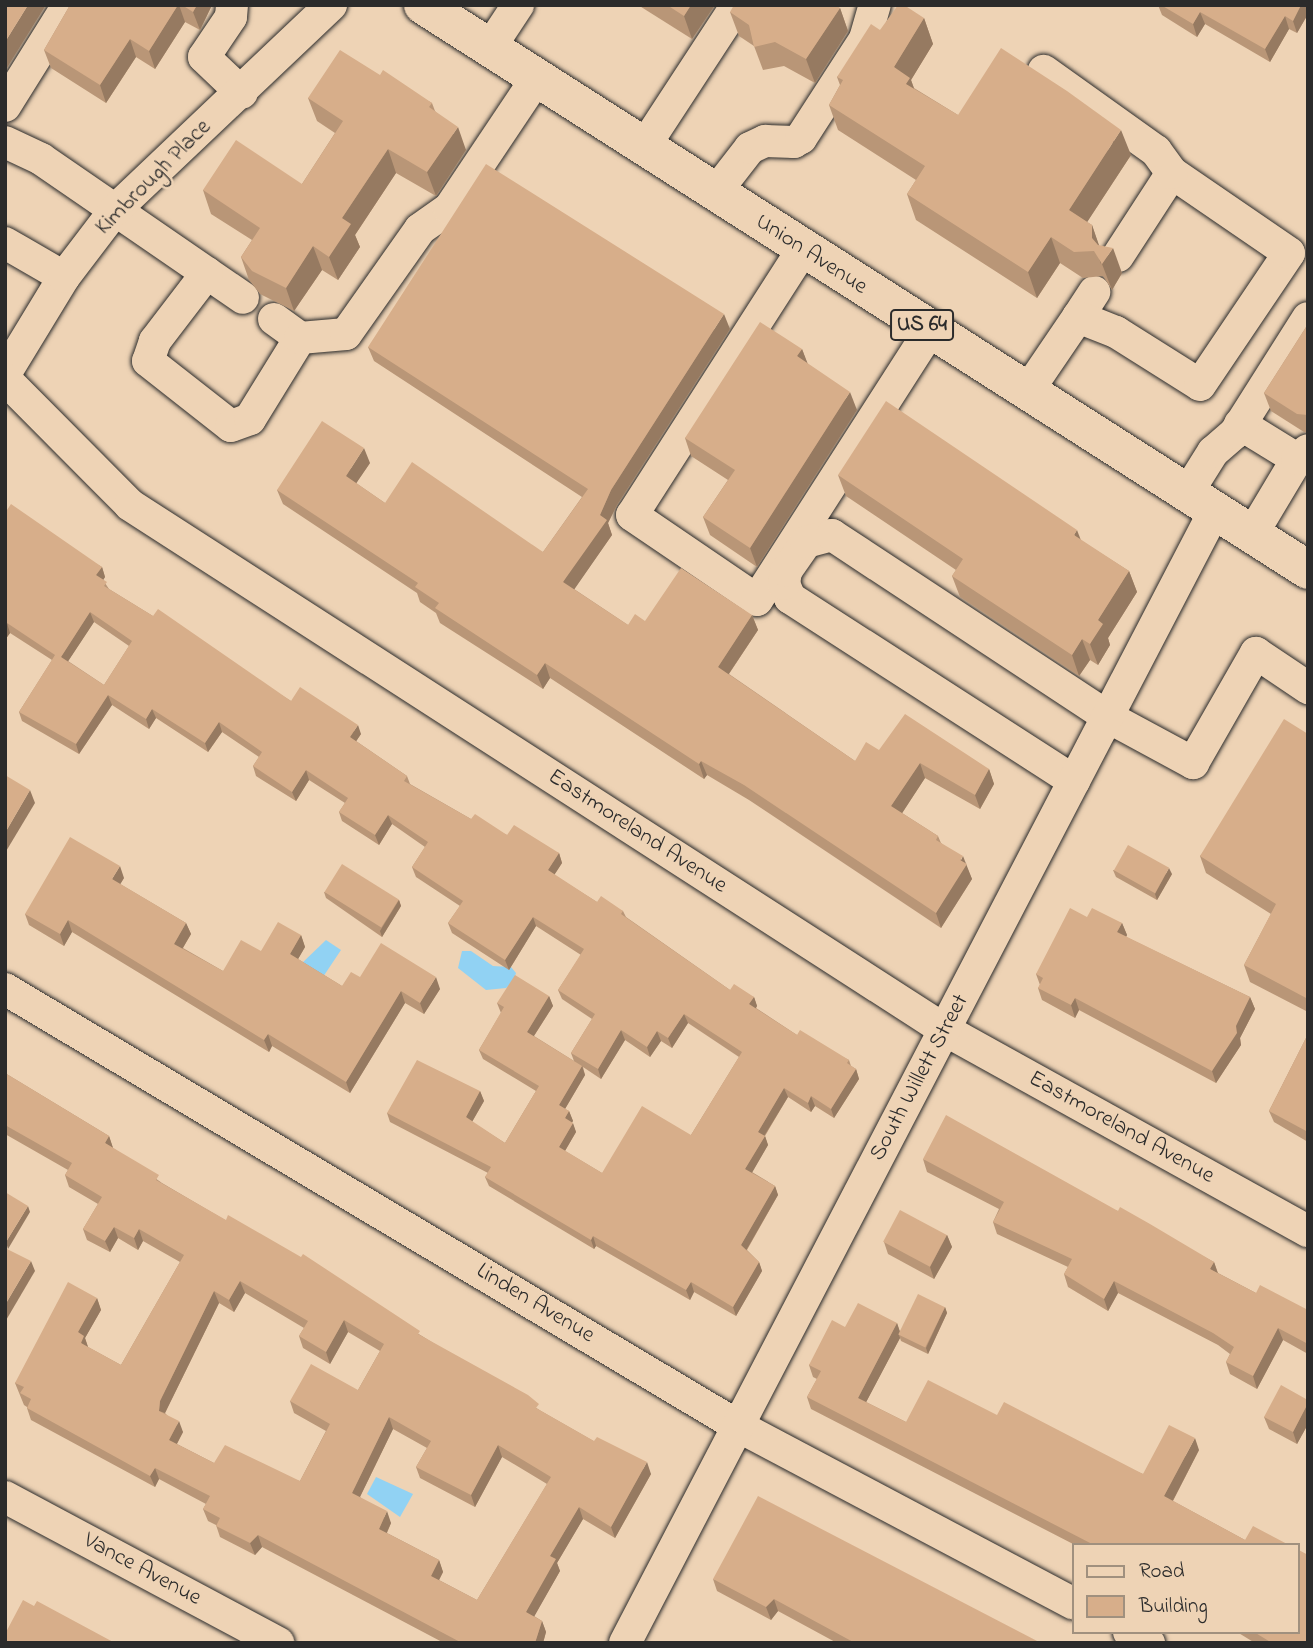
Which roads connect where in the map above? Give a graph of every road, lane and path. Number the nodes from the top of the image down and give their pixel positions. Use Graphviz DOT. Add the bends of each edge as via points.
graph roads {
  1 [pos="68,5"];
  2 [pos="232,5"];
  3 [pos="331,5"];
  4 [pos="422,5"];
  5 [pos="518,5"];
  6 [pos="737,5"];
  7 [pos="875,5"];
  8 [pos="489,49"];
  9 [pos="1044,71"];
  10 [pos="536,79"];
  11 [pos="242,93"];
  12 [pos="5,106"];
  13 [pos="5,142"];
  14 [pos="644,147"];
  15 [pos="1172,173"];
  16 [pos="715,193"];
  17 [pos="116,210"];
  18 [pos="5,243"];
  19 [pos="803,249"];
  20 [pos="1118,256"];
  21 [pos="207,273"];
  22 [pos="64,277"];
  23 [pos="243,298"];
  24 [pos="1308,318"];
  25 [pos="274,319"];
  26 [pos="930,331"];
  27 [pos="300,338"];
  28 [pos="5,374"];
  29 [pos="5,379"];
  30 [pos="1027,392"];
  31 [pos="1240,424"];
  32 [pos="1302,455"];
  33 [pos="1200,504"];
  34 [pos="1251,536"];
  35 [pos="1308,570"];
  36 [pos="1308,688"];
  37 [pos="1108,717"];
  38 [pos="1074,781"];
  39 [pos="5,989"];
  40 [pos="945,1030"];
  41 [pos="1308,1231"];
  42 [pos="738,1426"];
  43 [pos="5,1497"];
  44 [pos="1072,1602"];
  45 [pos="1133,1634"];
  46 [pos="278,1643"];
  47 [pos="625,1643"];
  48 [pos="1149,1643"];
  1 -- 12 [label="street"];
  2 -- 11 [label="street" via="231,17 204,57"];
  3 -- 11 [label="street, Kimbrough Place"];
  4 -- 8 [label="main road, Union Avenue / US 64"];
  5 -- 8 [label="street"];
  6 -- 14 [label="street"];
  7 -- 16 [label="street" via="865,39 801,138 765,141 750,148"];
  8 -- 10 [label="main road, Union Avenue / US 64"];
  9 -- 15 [label="street" via="1156,151"];
  10 -- 14 [label="main road, Union Avenue / US 64"];
  10 -- 27 [label="street" via="449,209 420,229 346,334"];
  11 -- 17 [label="street, Kimbrough Place"];
  13 -- 17 [label="street" via="41,159"];
  14 -- 16 [label="main road, Union Avenue / US 64"];
  15 -- 20 [label="street"];
  15 -- 30 [label="street" via="1289,253 1200,385 1116,332 1086,304"];
  16 -- 19 [label="main road, Union Avenue / US 64"];
  17 -- 21 [label="street"];
  17 -- 22 [label="street, Kimbrough Place"];
  18 -- 22 [label="street"];
  19 -- 26 [label="main road, Union Avenue / US 64"];
  19 -- 26 [label="street" via="632,515 757,600"];
  21 -- 23 [label="street"];
  21 -- 27 [label="street" via="155,341 148,361 231,426 250,419"];
  22 -- 28 [label="street, Kimbrough Place"];
  24 -- 31 [label="street, South Willett Street"];
  25 -- 27 [label="street"];
  26 -- 30 [label="main road, Union Avenue / US 64"];
  29 -- 40 [label="street, Eastmoreland Avenue" via="130,505"];
  30 -- 33 [label="main road, Union Avenue / US 64"];
  31 -- 32 [label="street"];
  31 -- 33 [label="street, South Willett Street" via="1213,452"];
  32 -- 34 [label="street"];
  33 -- 34 [label="main road, Union Avenue / US 64"];
  33 -- 37 [label="street, South Willett Street"];
  34 -- 35 [label="main road, Union Avenue / US 64"];
  36 -- 37 [label="street" via="1256,653 1193,764"];
  37 -- 38 [label="street, South Willett Street"];
  37 -- 38 [label="street" via="832,535 806,542 786,570 790,598"];
  38 -- 40 [label="street, South Willett Street"];
  39 -- 42 [label="street, Linden Avenue"];
  40 -- 41 [label="street, Eastmoreland Avenue"];
  40 -- 42 [label="street, South Willett Street"];
  42 -- 44 [label="street, Linden Avenue"];
  42 -- 47 [label="street, South Willett Street"];
  43 -- 46 [label="street, Vance Avenue"];
  45 -- 48 [label="street"];
}
